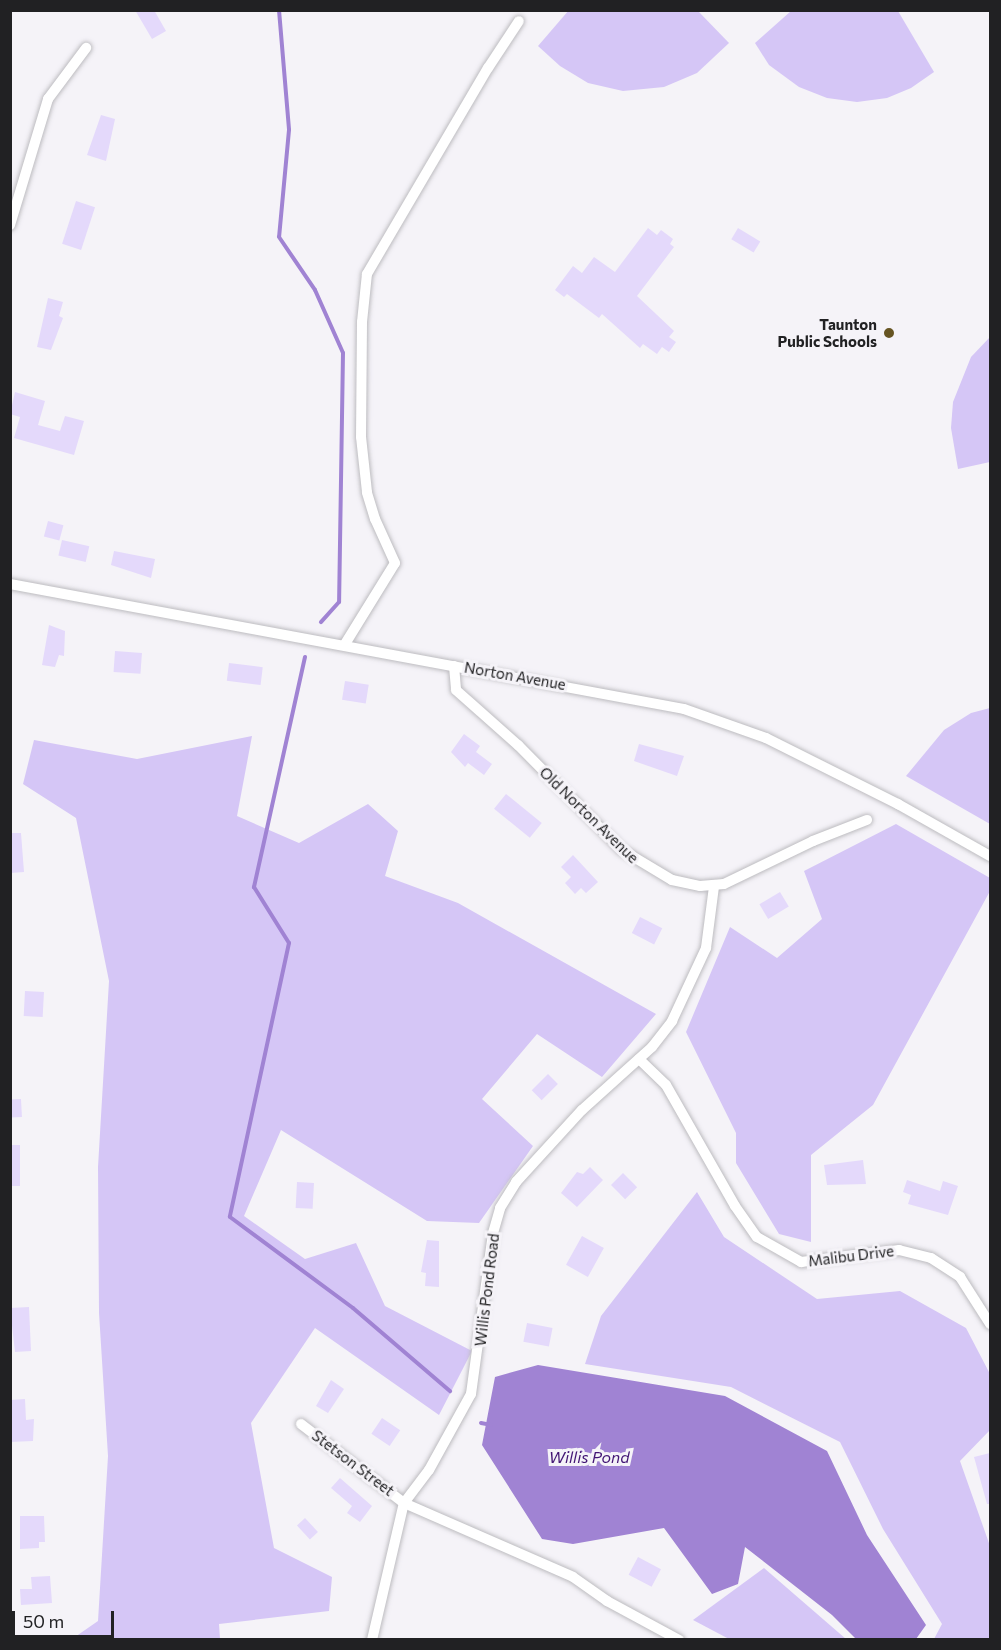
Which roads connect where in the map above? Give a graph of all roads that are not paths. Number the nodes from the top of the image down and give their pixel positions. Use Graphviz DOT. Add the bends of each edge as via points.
graph roads {
  1 [pos="519,21"];
  2 [pos="86,48"];
  3 [pos="10,225"];
  4 [pos="10,584"];
  5 [pos="345,644"];
  6 [pos="454,666"];
  7 [pos="867,820"];
  8 [pos="990,856"];
  9 [pos="714,886"];
  10 [pos="639,1059"];
  11 [pos="990,1324"];
  12 [pos="301,1424"];
  13 [pos="404,1503"];
  14 [pos="372,1640"];
  15 [pos="679,1640"];
  1 -- 5 [label="street" via="367,274 362,322 361,437 367,492 395,563"];
  2 -- 3 [label="street" via="48,99"];
  4 -- 5 [label="street, Norton Avenue"];
  5 -- 6 [label="street, Norton Avenue"];
  6 -- 8 [label="street, Norton Avenue" via="641,699 724,721 878,793"];
  6 -- 9 [label="street, Old Norton Avenue" via="456,690 518,745 628,855 672,880"];
  7 -- 9 [label="street"];
  9 -- 10 [label="street, Willis Pond Road" via="706,948 694,978 672,1021"];
  10 -- 11 [label="street, Malibu Drive" via="666,1085 757,1237 801,1262 899,1250 931,1258 960,1277"];
  10 -- 13 [label="street, Willis Pond Road" via="582,1110 506,1196 493,1233 471,1394 429,1470"];
  12 -- 13 [label="street, Stetson Street"];
  13 -- 14 [label="street, Willis Pond Road"];
  13 -- 15 [label="street, Stetson Street" via="573,1577 607,1601"];
}
